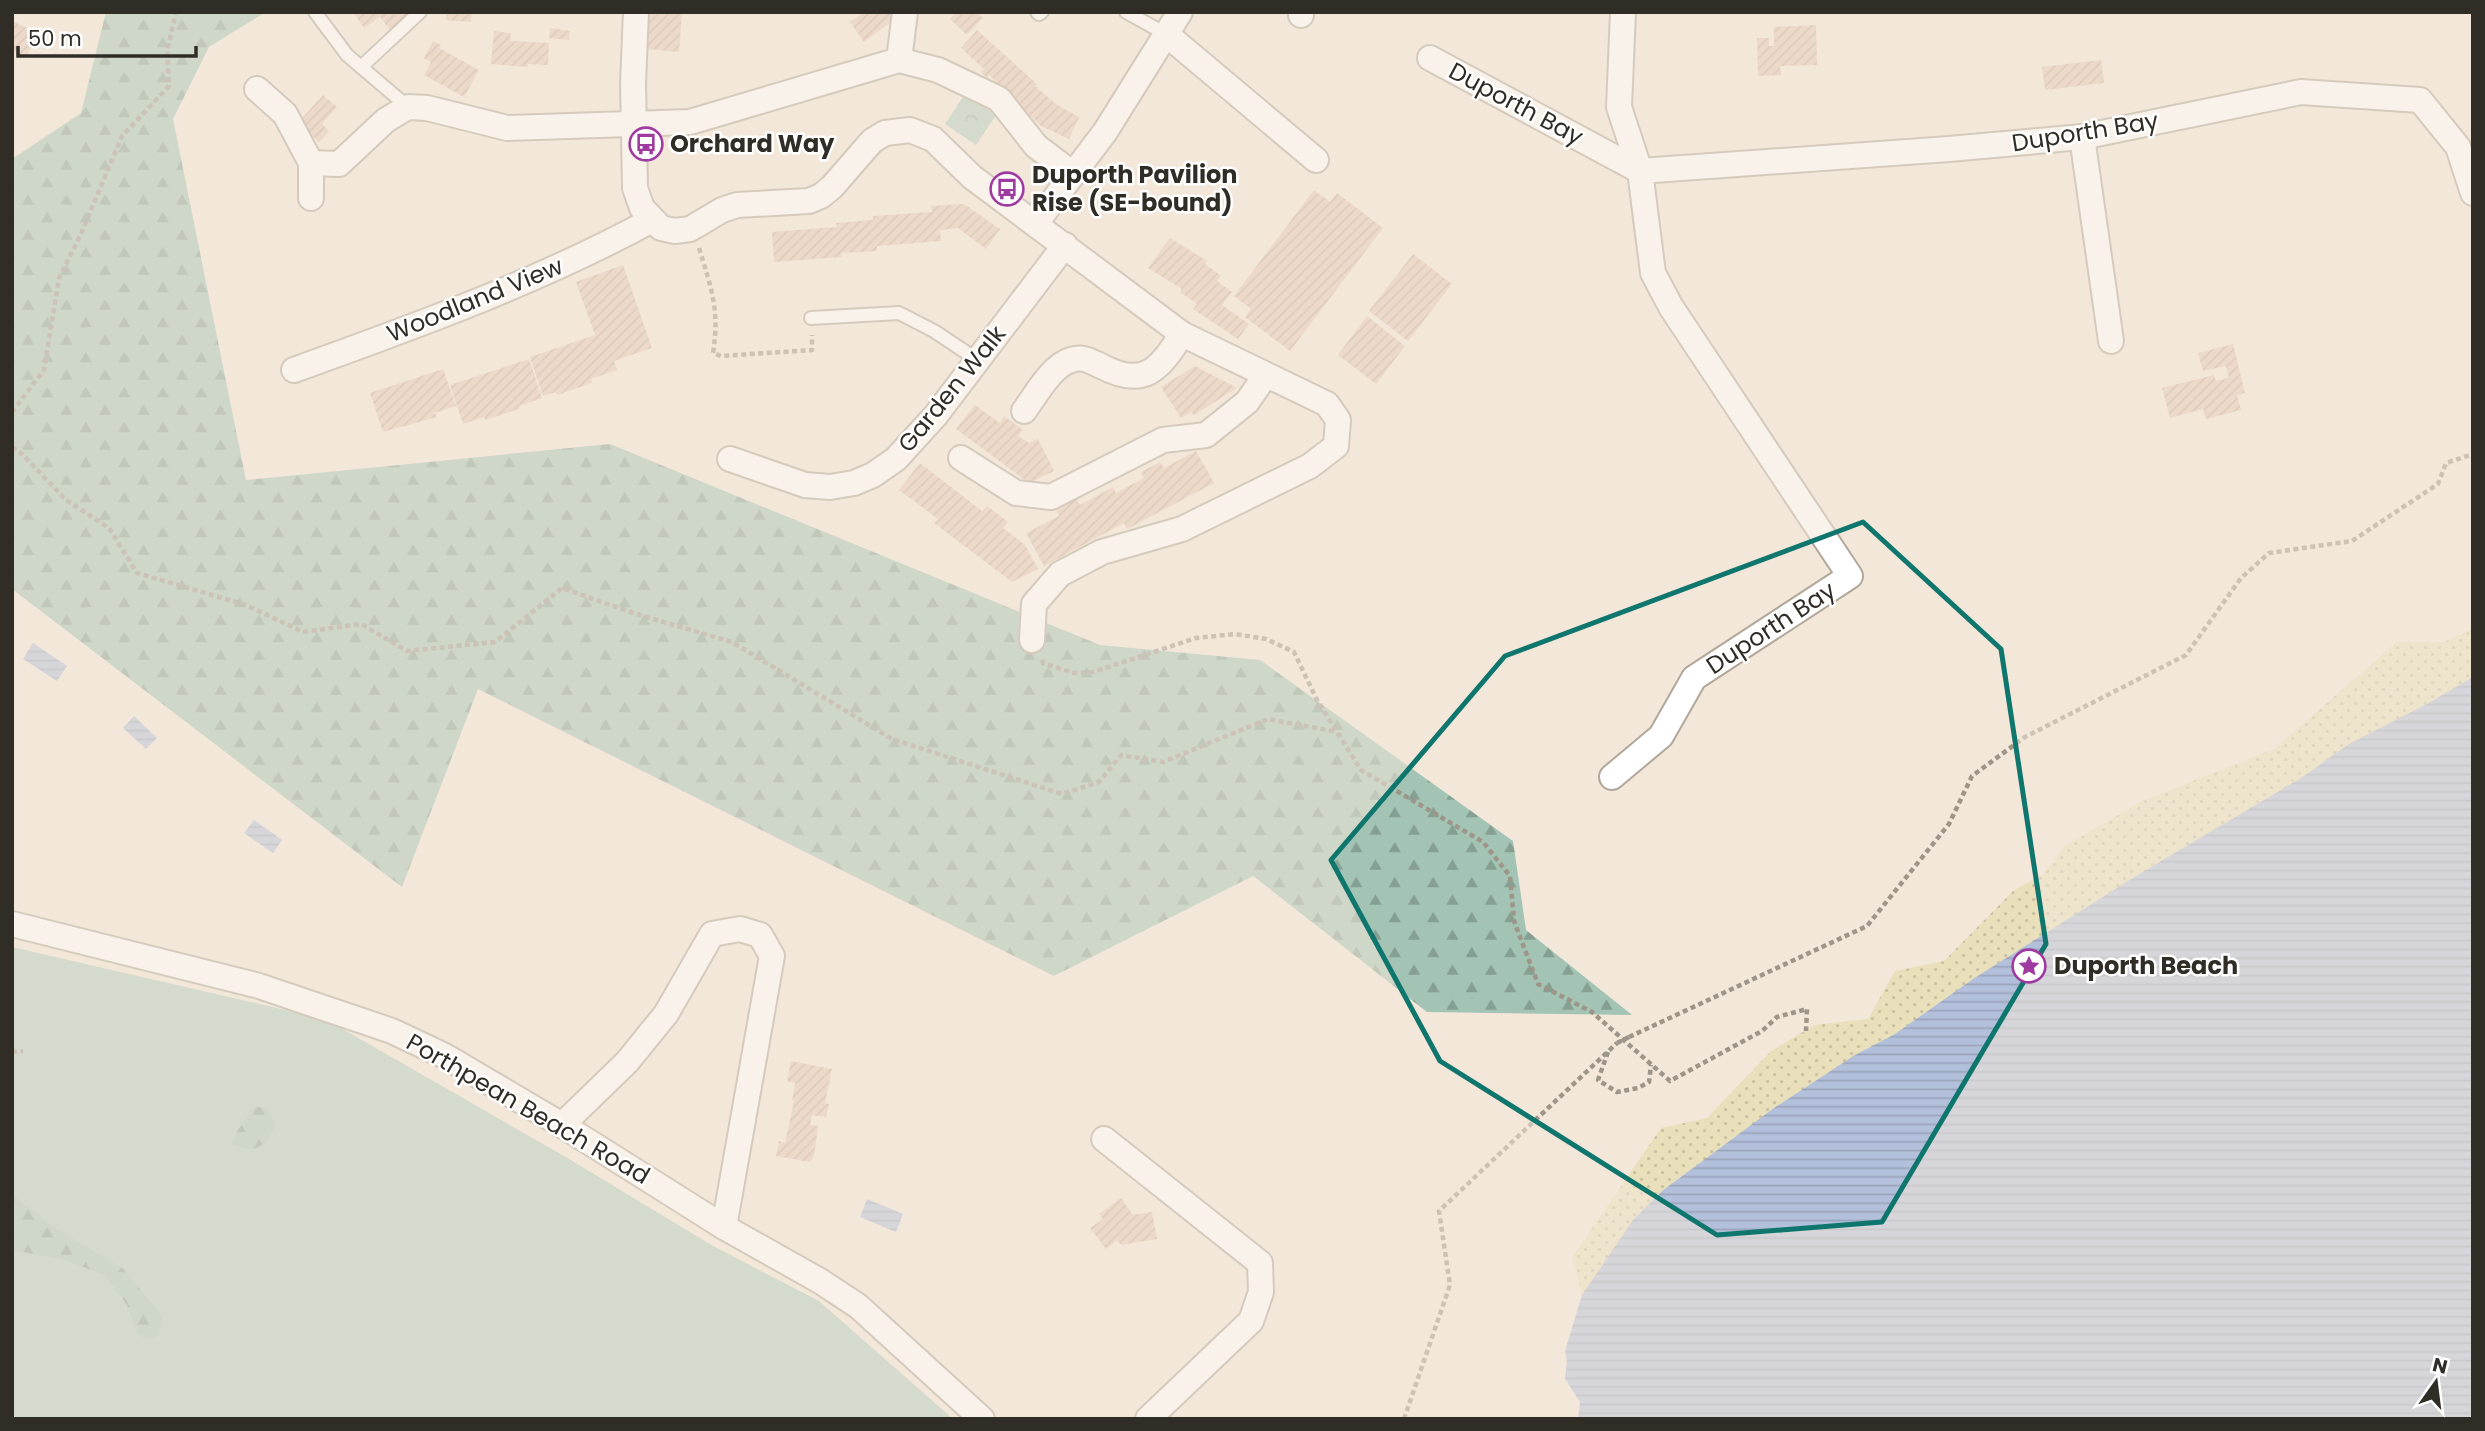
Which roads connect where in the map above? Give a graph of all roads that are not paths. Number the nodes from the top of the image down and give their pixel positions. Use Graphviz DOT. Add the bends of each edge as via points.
graph roads {
  1 [pos="315,12"];
  2 [pos="420,12"];
  3 [pos="636,12"];
  4 [pos="905,12"];
  5 [pos="1126,12"];
  6 [pos="1180,12"];
  7 [pos="1623,12"];
  8 [pos="1166,34"];
  9 [pos="1430,58"];
  10 [pos="899,60"];
  11 [pos="360,67"];
  12 [pos="257,89"];
  13 [pos="408,107"];
  14 [pos="633,123"];
  15 [pos="2082,137"];
  16 [pos="1316,160"];
  17 [pos="311,163"];
  18 [pos="1640,171"];
  19 [pos="1073,174"];
  20 [pos="2473,193"];
  21 [pos="310,198"];
  22 [pos="652,220"];
  23 [pos="1036,223"];
  24 [pos="1065,245"];
  25 [pos="811,318"];
  26 [pos="1182,334"];
  27 [pos="2111,341"];
  28 [pos="979,361"];
  29 [pos="293,370"];
  30 [pos="1265,376"];
  31 [pos="1024,411"];
  32 [pos="730,458"];
  33 [pos="961,458"];
  34 [pos="1032,640"];
  35 [pos="1612,777"];
  36 [pos="12,925"];
  37 [pos="562,1125"];
  38 [pos="1104,1139"];
  39 [pos="724,1227"];
  40 [pos="982,1419"];
  41 [pos="1148,1419"];
  1 -- 11 [label="lane"];
  2 -- 11 [label="lane"];
  3 -- 14 [label="street"];
  4 -- 10 [label="street"];
  5 -- 8 [label="lane"];
  6 -- 8 [label="street"];
  7 -- 18 [label="street, Duporth Bay" via="1619,107"];
  8 -- 16 [label="street"];
  8 -- 19 [label="street"];
  9 -- 18 [label="street, Duporth Bay"];
  10 -- 14 [label="street" via="690,122"];
  10 -- 19 [label="street" via="938,70 999,99 1036,146"];
  11 -- 13 [label="lane"];
  12 -- 17 [label="street" via="285,114"];
  13 -- 14 [label="street" via="507,128"];
  13 -- 17 [label="street" via="386,120 339,164"];
  14 -- 22 [label="street" via="635,188"];
  15 -- 18 [label="street, Duporth Bay"];
  15 -- 20 [label="street, Duporth Bay" via="2301,92 2420,100 2458,147"];
  15 -- 27 [label="street"];
  17 -- 21 [label="street"];
  18 -- 35 [label="street, Duporth Bay" via="1653,273 1850,576 1694,678 1661,736"];
  19 -- 23 [label="street"];
  22 -- 23 [label="street" via="675,231 737,205 809,201 845,174 872,141 885,133 910,131 933,139 972,177"];
  22 -- 29 [label="street, Woodland View" via="516,286"];
  23 -- 24 [label="street"];
  24 -- 26 [label="street"];
  24 -- 28 [label="street, Garden Walk"];
  25 -- 28 [label="lane" via="899,313"];
  26 -- 30 [label="street"];
  26 -- 31 [label="street" via="1166,360 1147,374 1119,376 1085,358 1069,360"];
  28 -- 32 [label="street, Garden Walk" via="896,459 854,483 805,485"];
  30 -- 33 [label="street" via="1247,402 1206,435 1163,440 1051,497 1016,493"];
  30 -- 34 [label="street" via="1327,404 1338,420 1336,446 1310,466 1182,529 1102,552 1059,574 1034,604"];
  36 -- 37 [label="street, Porthpean Beach Road" via="259,986 392,1031 445,1056"];
  37 -- 39 [label="street, Porthpean Beach Road"];
  37 -- 39 [label="street" via="627,1062 666,1014 712,934 740,929 760,935 772,956"];
  38 -- 41 [label="street" via="1260,1263 1261,1292 1251,1321"];
  39 -- 40 [label="street, Porthpean Beach Road" via="858,1306"];
}
